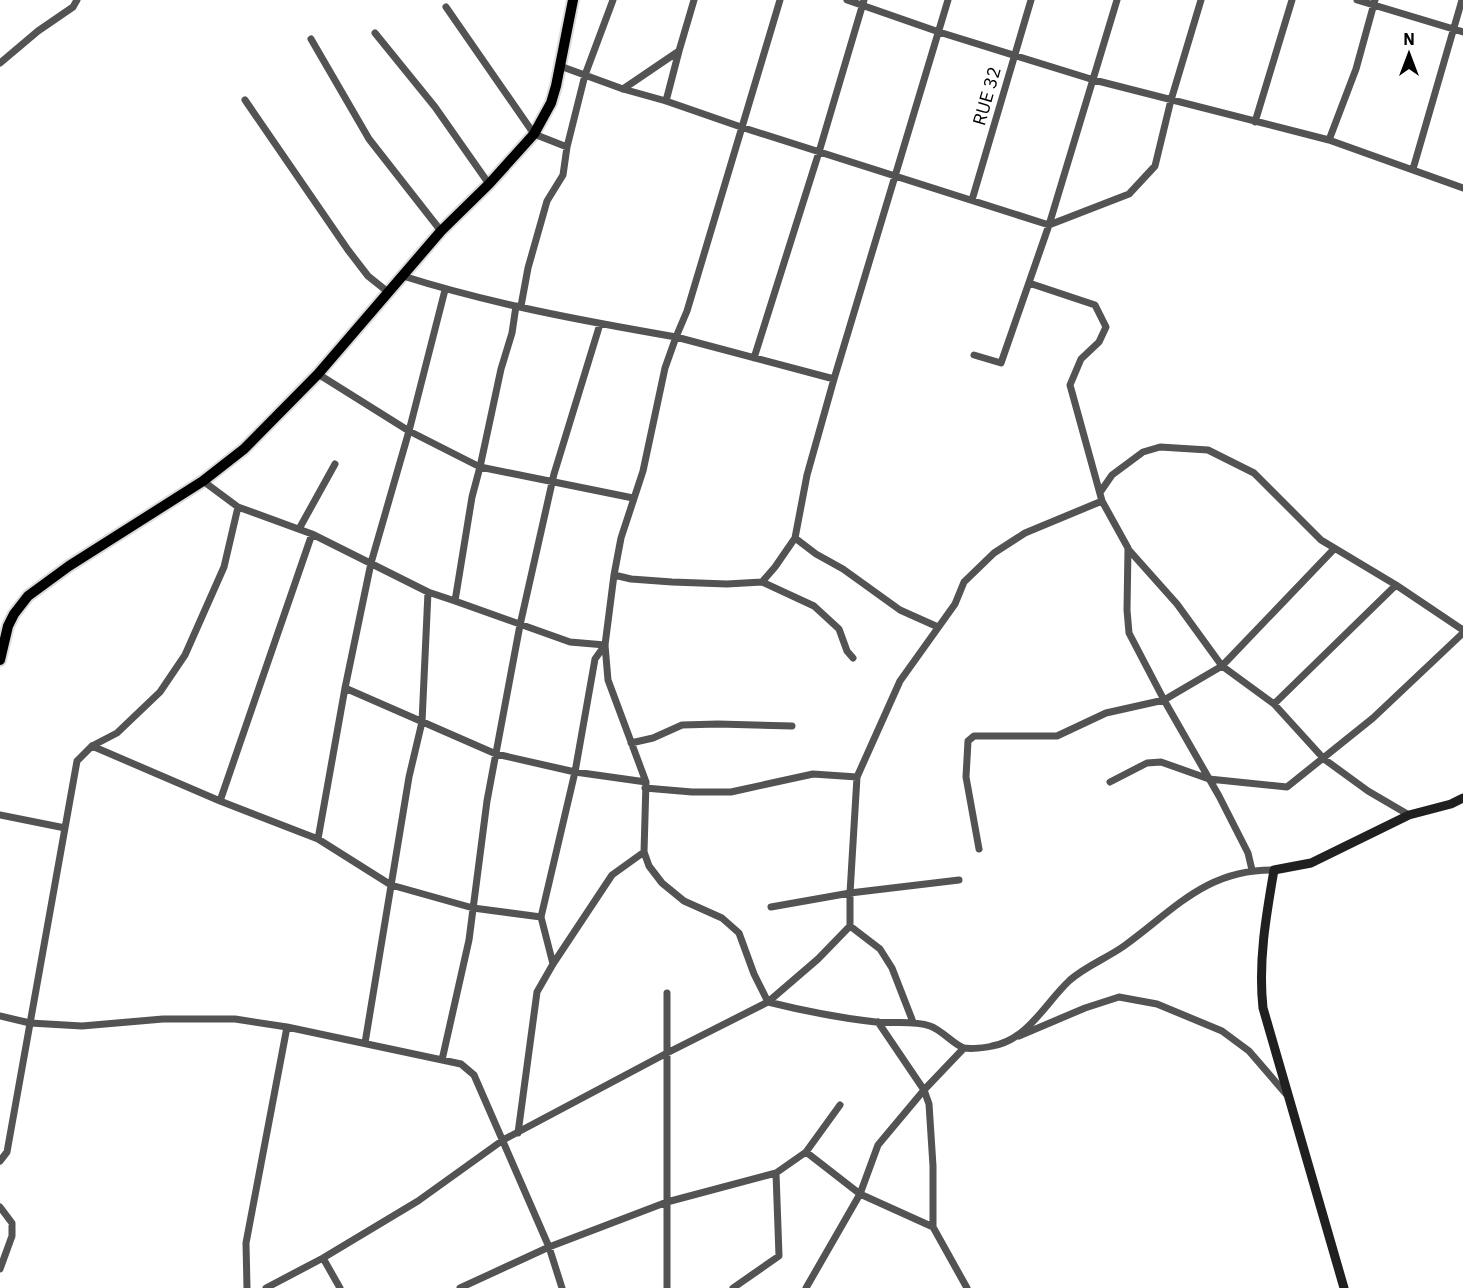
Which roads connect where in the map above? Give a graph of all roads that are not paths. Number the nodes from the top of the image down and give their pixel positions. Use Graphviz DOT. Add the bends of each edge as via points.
graph roads {
  1 [pos="77,0"];
  2 [pos="573,0"];
  3 [pos="613,0"];
  4 [pos="694,0"];
  5 [pos="780,0"];
  6 [pos="847,0"];
  7 [pos="948,0"];
  8 [pos="1031,0"];
  9 [pos="1117,0"];
  10 [pos="1202,0"];
  11 [pos="1293,0"];
  12 [pos="1357,0"];
  13 [pos="1462,0"];
  14 [pos="863,2"];
  15 [pos="1375,2"];
  16 [pos="446,7"];
  17 [pos="1453,30"];
  18 [pos="939,32"];
  19 [pos="1463,32"];
  20 [pos="375,33"];
  21 [pos="311,39"];
  22 [pos="679,51"];
  23 [pos="1015,54"];
  24 [pos="0,63"];
  25 [pos="561,66"];
  26 [pos="585,75"];
  27 [pos="1094,80"];
  28 [pos="623,89"];
  29 [pos="245,100"];
  30 [pos="1171,100"];
  31 [pos="666,101"];
  32 [pos="1256,122"];
  33 [pos="741,127"];
  34 [pos="534,134"];
  35 [pos="1329,140"];
  36 [pos="567,147"];
  37 [pos="819,152"];
  38 [pos="1413,169"];
  39 [pos="896,176"];
  40 [pos="489,184"];
  41 [pos="1463,188"];
  42 [pos="972,200"];
  43 [pos="1049,225"];
  44 [pos="441,231"];
  45 [pos="403,276"];
  46 [pos="1029,284"];
  47 [pos="445,290"];
  48 [pos="388,292"];
  49 [pos="518,306"];
  50 [pos="600,324"];
  51 [pos="676,337"];
  52 [pos="974,355"];
  53 [pos="754,358"];
  54 [pos="318,374"];
  55 [pos="834,379"];
  56 [pos="409,431"];
  57 [pos="335,464"];
  58 [pos="480,467"];
  59 [pos="203,481"];
  60 [pos="552,482"];
  61 [pos="1101,491"];
  62 [pos="633,498"];
  63 [pos="1102,501"];
  64 [pos="238,507"];
  65 [pos="300,529"];
  66 [pos="312,534"];
  67 [pos="795,537"];
  68 [pos="1128,549"];
  69 [pos="1334,549"];
  70 [pos="371,563"];
  71 [pos="614,574"];
  72 [pos="762,582"];
  73 [pos="1396,585"];
  74 [pos="428,592"];
  75 [pos="455,601"];
  76 [pos="520,625"];
  77 [pos="938,627"];
  78 [pos="1463,632"];
  79 [pos="605,645"];
  80 [pos="853,658"];
  81 [pos="0,660"];
  82 [pos="1222,666"];
  83 [pos="345,688"];
  84 [pos="1164,700"];
  85 [pos="1274,704"];
  86 [pos="422,722"];
  87 [pos="792,726"];
  88 [pos="631,743"];
  89 [pos="92,746"];
  90 [pos="496,754"];
  91 [pos="1324,759"];
  92 [pos="575,772"];
  93 [pos="857,777"];
  94 [pos="1209,779"];
  95 [pos="1110,782"];
  96 [pos="646,785"];
  97 [pos="1463,798"];
  98 [pos="220,801"];
  99 [pos="0,814"];
  100 [pos="1408,815"];
  101 [pos="65,828"];
  102 [pos="318,839"];
  103 [pos="979,849"];
  104 [pos="644,852"];
  105 [pos="1252,870"];
  106 [pos="1274,870"];
  107 [pos="958,880"];
  108 [pos="391,885"];
  109 [pos="850,893"];
  110 [pos="771,907"];
  111 [pos="473,908"];
  112 [pos="542,917"];
  113 [pos="850,926"];
  114 [pos="553,964"];
  115 [pos="667,993"];
  116 [pos="768,1002"];
  117 [pos="0,1016"];
  118 [pos="878,1022"];
  119 [pos="913,1022"];
  120 [pos="30,1023"];
  121 [pos="287,1027"];
  122 [pos="1012,1039"];
  123 [pos="365,1043"];
  124 [pos="964,1048"];
  125 [pos="667,1053"];
  126 [pos="442,1060"];
  127 [pos="924,1090"];
  128 [pos="1288,1095"];
  129 [pos="840,1105"];
  130 [pos="518,1132"];
  131 [pos="502,1140"];
  132 [pos="806,1152"];
  133 [pos="0,1161"];
  134 [pos="776,1173"];
  135 [pos="860,1194"];
  136 [pos="667,1202"];
  137 [pos="0,1207"];
  138 [pos="933,1227"];
  139 [pos="549,1247"];
  140 [pos="323,1258"];
  141 [pos="0,1269"];
  142 [pos="247,1288"];
  143 [pos="266,1288"];
  144 [pos="340,1288"];
  145 [pos="460,1288"];
  146 [pos="562,1288"];
  147 [pos="667,1288"];
  148 [pos="733,1288"];
  149 [pos="806,1288"];
  150 [pos="967,1288"];
  151 [pos="1344,1288"];
  1 -- 24 [label="street"];
  2 -- 25 [label="main road"];
  3 -- 26 [label="street"];
  4 -- 22 [label="street"];
  5 -- 33 [label="street"];
  6 -- 14 [label="street"];
  7 -- 18 [label="street"];
  8 -- 23 [label="street, RUE 32"];
  9 -- 27 [label="street"];
  10 -- 30 [label="street"];
  11 -- 32 [label="street"];
  12 -- 15 [label="street"];
  13 -- 17 [label="street"];
  14 -- 18 [label="street"];
  14 -- 37 [label="street"];
  15 -- 17 [label="street"];
  15 -- 35 [label="street" via="1356,69"];
  16 -- 34 [label="street"];
  17 -- 19 [label="street"];
  17 -- 38 [label="street"];
  18 -- 23 [label="street"];
  18 -- 39 [label="street"];
  20 -- 40 [label="street" via="435,107"];
  21 -- 44 [label="street" via="369,139"];
  22 -- 28 [label="street"];
  22 -- 31 [label="street"];
  23 -- 27 [label="street"];
  23 -- 42 [label="street, RUE 32"];
  25 -- 26 [label="street"];
  25 -- 34 [label="main road" via="551,103"];
  26 -- 28 [label="street"];
  26 -- 36 [label="street"];
  27 -- 30 [label="street"];
  27 -- 43 [label="street"];
  28 -- 31 [label="street"];
  29 -- 48 [label="street" via="348,250 368,276"];
  30 -- 32 [label="street"];
  30 -- 43 [label="street" via="1155,166 1129,194"];
  31 -- 33 [label="street"];
  32 -- 35 [label="street"];
  33 -- 37 [label="street"];
  33 -- 51 [label="street"];
  34 -- 36 [label="street"];
  34 -- 40 [label="main road"];
  35 -- 38 [label="street"];
  36 -- 49 [label="street" via="563,175 547,201"];
  37 -- 39 [label="street"];
  37 -- 53 [label="street"];
  38 -- 41 [label="street"];
  39 -- 42 [label="street"];
  39 -- 55 [label="street"];
  40 -- 44 [label="main road"];
  42 -- 43 [label="street"];
  43 -- 46 [label="street"];
  44 -- 45 [label="main road"];
  45 -- 47 [label="street"];
  45 -- 48 [label="main road"];
  46 -- 52 [label="street" via="1001,363"];
  46 -- 61 [label="street" via="1095,305 1106,327 1099,342 1081,359 1070,384"];
  47 -- 49 [label="street"];
  47 -- 56 [label="street"];
  48 -- 54 [label="main road"];
  49 -- 50 [label="street"];
  49 -- 58 [label="street"];
  50 -- 51 [label="street"];
  50 -- 60 [label="street"];
  51 -- 53 [label="street"];
  51 -- 62 [label="street"];
  53 -- 55 [label="street"];
  54 -- 56 [label="street"];
  54 -- 59 [label="main road" via="244,449"];
  55 -- 67 [label="street" via="807,475"];
  56 -- 58 [label="street"];
  56 -- 70 [label="street"];
  57 -- 65 [label="street"];
  58 -- 60 [label="street"];
  58 -- 75 [label="street" via="471,497"];
  59 -- 64 [label="street"];
  59 -- 81 [label="main road" via="28,596 8,626"];
  60 -- 62 [label="street"];
  60 -- 76 [label="street"];
  61 -- 63 [label="street"];
  61 -- 69 [label="street" via="1112,475 1143,452 1160,447 1208,450 1254,473"];
  62 -- 71 [label="street"];
  63 -- 68 [label="street"];
  63 -- 77 [label="street" via="1025,533 994,553 964,582 955,604"];
  64 -- 65 [label="street"];
  64 -- 89 [label="street" via="224,567 185,655 160,692 117,733"];
  65 -- 66 [label="street"];
  66 -- 70 [label="street"];
  66 -- 98 [label="street"];
  67 -- 72 [label="street"];
  67 -- 77 [label="street" via="900,610"];
  68 -- 82 [label="street" via="1177,604"];
  68 -- 84 [label="street" via="1129,633"];
  69 -- 73 [label="street"];
  69 -- 82 [label="street"];
  70 -- 74 [label="street"];
  70 -- 83 [label="street"];
  71 -- 72 [label="street" via="631,579 683,582"];
  71 -- 79 [label="street"];
  72 -- 80 [label="street" via="814,606 839,629"];
  73 -- 78 [label="street"];
  73 -- 85 [label="street"];
  74 -- 75 [label="street"];
  74 -- 86 [label="street"];
  75 -- 76 [label="street"];
  76 -- 79 [label="street" via="570,642"];
  76 -- 90 [label="street"];
  77 -- 93 [label="street" via="900,681"];
  78 -- 91 [label="street"];
  79 -- 88 [label="street" via="608,680"];
  79 -- 92 [label="street" via="595,659"];
  82 -- 84 [label="street"];
  82 -- 85 [label="street"];
  83 -- 86 [label="street"];
  83 -- 102 [label="street"];
  84 -- 94 [label="street"];
  84 -- 103 [label="street" via="1106,713 1057,736 974,736 968,741 966,777"];
  85 -- 91 [label="street"];
  86 -- 90 [label="street"];
  86 -- 108 [label="street"];
  87 -- 88 [label="street" via="682,725"];
  88 -- 96 [label="street"];
  89 -- 98 [label="street"];
  89 -- 101 [label="street" via="77,761"];
  90 -- 92 [label="street"];
  90 -- 111 [label="street"];
  91 -- 94 [label="street" via="1287,787"];
  91 -- 100 [label="street"];
  92 -- 96 [label="street"];
  92 -- 112 [label="street"];
  93 -- 96 [label="street" via="813,774 731,792 692,792"];
  93 -- 109 [label="street"];
  94 -- 95 [label="street" via="1161,762 1147,764"];
  94 -- 105 [label="street" via="1248,853"];
  96 -- 104 [label="street"];
  97 -- 100 [label="street"];
  98 -- 102 [label="street"];
  99 -- 101 [label="street"];
  100 -- 106 [label="street" via="1311,862"];
  101 -- 120 [label="street"];
  102 -- 108 [label="street"];
  104 -- 114 [label="street" via="612,875"];
  104 -- 116 [label="street" via="662,883 684,901 722,918 739,933"];
  105 -- 106 [label="street"];
  105 -- 122 [label="street" via="1187,896 1123,947 1071,980 1038,1018"];
  106 -- 128 [label="street" via="1260,980 1263,1008"];
  107 -- 109 [label="street"];
  108 -- 111 [label="street"];
  108 -- 123 [label="street"];
  109 -- 110 [label="street"];
  109 -- 113 [label="street"];
  111 -- 112 [label="street"];
  111 -- 126 [label="street"];
  112 -- 114 [label="street"];
  113 -- 116 [label="street" via="819,959"];
  113 -- 119 [label="street" via="880,949 892,968"];
  114 -- 130 [label="street" via="537,992"];
  115 -- 125 [label="street"];
  116 -- 118 [label="street"];
  116 -- 125 [label="street"];
  117 -- 120 [label="street"];
  118 -- 119 [label="street"];
  118 -- 127 [label="street"];
  119 -- 124 [label="street" via="942,1032"];
  120 -- 121 [label="street" via="82,1026 163,1019 235,1019"];
  120 -- 133 [label="street" via="7,1152"];
  121 -- 123 [label="street"];
  121 -- 142 [label="street" via="246,1243"];
  122 -- 124 [label="street" via="992,1046"];
  122 -- 128 [label="street" via="1119,997 1157,1004 1222,1031 1248,1051"];
  123 -- 126 [label="street"];
  124 -- 127 [label="street"];
  125 -- 130 [label="street"];
  125 -- 136 [label="street"];
  126 -- 131 [label="street" via="461,1064 474,1075"];
  127 -- 135 [label="street" via="878,1145"];
  127 -- 138 [label="street" via="929,1104"];
  128 -- 151 [label="street"];
  129 -- 132 [label="street"];
  130 -- 131 [label="street"];
  131 -- 139 [label="street"];
  131 -- 140 [label="street" via="418,1201"];
  132 -- 134 [label="street"];
  132 -- 135 [label="street"];
  134 -- 136 [label="street"];
  134 -- 148 [label="street" via="779,1256"];
  135 -- 138 [label="street"];
  135 -- 149 [label="street"];
  136 -- 139 [label="street"];
  136 -- 147 [label="street"];
  137 -- 141 [label="street" via="12,1223 12,1236"];
  138 -- 150 [label="street"];
  139 -- 145 [label="street"];
  139 -- 146 [label="street"];
  140 -- 143 [label="street"];
  140 -- 144 [label="street"];
}
